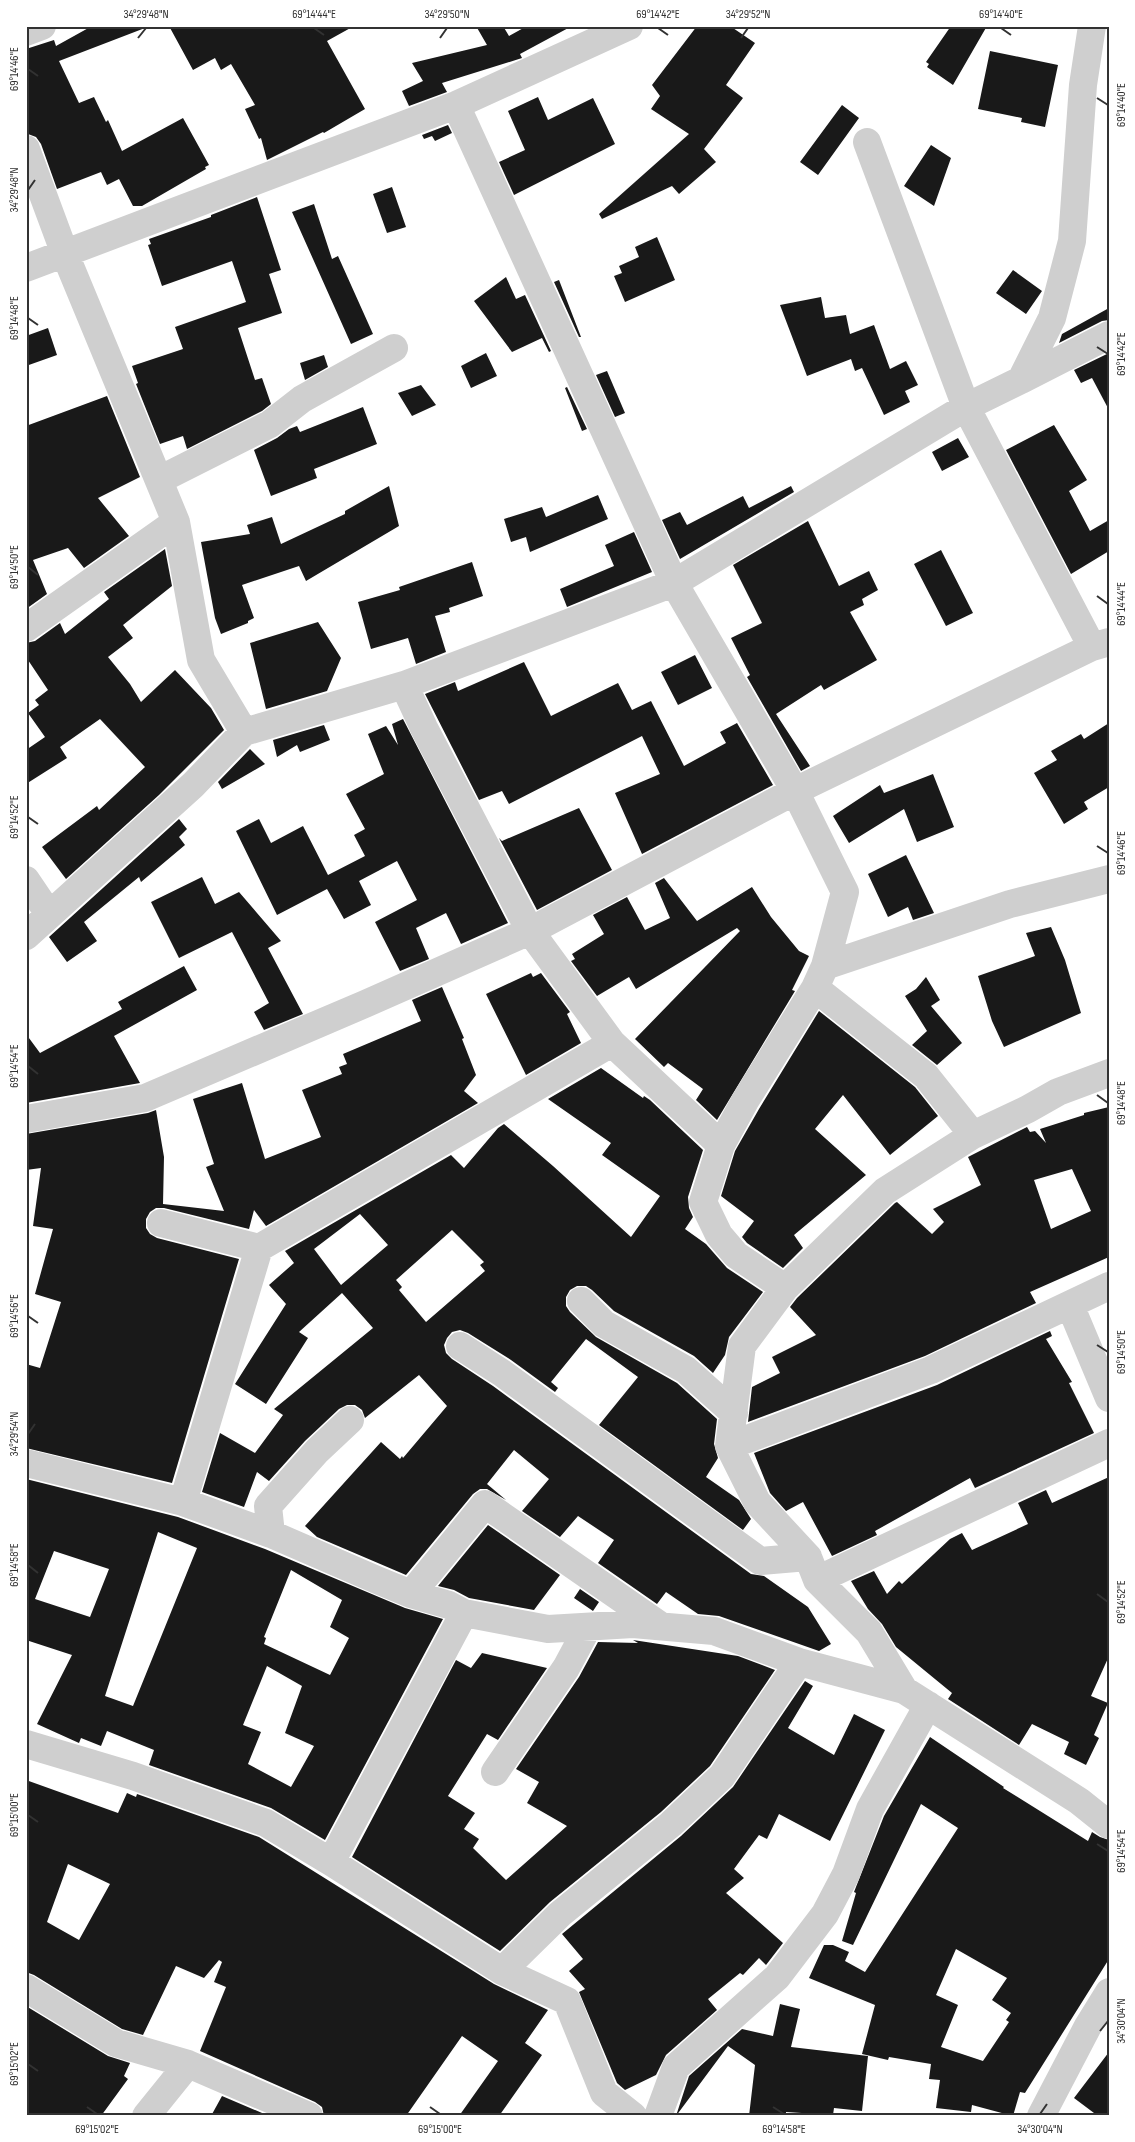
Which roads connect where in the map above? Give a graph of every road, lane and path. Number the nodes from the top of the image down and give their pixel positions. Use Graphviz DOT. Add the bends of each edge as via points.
graph roads {
  1 [pos="42,26"];
  2 [pos="628,26"];
  3 [pos="1092,26"];
  4 [pos="26,32"];
  5 [pos="456,105"];
  6 [pos="867,142"];
  7 [pos="26,149"];
  8 [pos="65,254"];
  9 [pos="26,268"];
  10 [pos="1109,335"];
  11 [pos="394,348"];
  12 [pos="1021,380"];
  13 [pos="966,407"];
  14 [pos="159,480"];
  15 [pos="176,522"];
  16 [pos="674,583"];
  17 [pos="26,628"];
  18 [pos="1100,645"];
  19 [pos="404,685"];
  20 [pos="244,732"];
  21 [pos="795,791"];
  22 [pos="1109,879"];
  23 [pos="26,880"];
  24 [pos="49,914"];
  25 [pos="530,931"];
  26 [pos="26,936"];
  27 [pos="820,977"];
  28 [pos="612,1043"];
  29 [pos="1109,1073"];
  30 [pos="26,1119"];
  31 [pos="973,1135"];
  32 [pos="721,1145"];
  33 [pos="162,1223"];
  34 [pos="259,1248"];
  35 [pos="1109,1286"];
  36 [pos="785,1288"];
  37 [pos="581,1301"];
  38 [pos="1070,1305"];
  39 [pos="460,1346"];
  40 [pos="1109,1398"];
  41 [pos="734,1413"];
  42 [pos="350,1420"];
  43 [pos="1109,1443"];
  44 [pos="729,1446"];
  45 [pos="26,1463"];
  46 [pos="183,1502"];
  47 [pos="271,1534"];
  48 [pos="812,1568"];
  49 [pos="411,1594"];
  50 [pos="464,1613"];
  51 [pos="661,1626"];
  52 [pos="588,1627"];
  53 [pos="799,1662"];
  54 [pos="904,1690"];
  55 [pos="928,1705"];
  56 [pos="26,1744"];
  57 [pos="495,1772"];
  58 [pos="1109,1825"];
  59 [pos="330,1862"];
  60 [pos="502,1971"];
  61 [pos="26,1988"];
  62 [pos="1109,1992"];
  63 [pos="188,2064"];
  64 [pos="146,2116"];
  65 [pos="309,2116"];
  66 [pos="633,2116"];
  67 [pos="658,2116"];
  68 [pos="1041,2116"];
  1 -- 4 [label="street"];
  2 -- 5 [label="street"];
  3 -- 12 [label="street" via="1083,85 1072,241 1052,318"];
  5 -- 8 [label="street"];
  5 -- 16 [label="street"];
  6 -- 13 [label="street"];
  7 -- 8 [label="street"];
  8 -- 9 [label="street"];
  8 -- 14 [label="street"];
  10 -- 12 [label="street"];
  11 -- 14 [label="street" via="302,399 270,424"];
  12 -- 13 [label="street"];
  13 -- 16 [label="street"];
  13 -- 18 [label="street"];
  14 -- 15 [label="street"];
  15 -- 17 [label="street"];
  15 -- 20 [label="street" via="201,660"];
  16 -- 19 [label="street"];
  16 -- 21 [label="street"];
  18 -- 21 [label="street"];
  19 -- 20 [label="street"];
  19 -- 25 [label="street"];
  20 -- 24 [label="street" via="194,785"];
  21 -- 25 [label="street"];
  21 -- 27 [label="street" via="845,892"];
  22 -- 27 [label="street" via="1010,904"];
  23 -- 24 [label="street"];
  24 -- 26 [label="street"];
  25 -- 28 [label="street"];
  25 -- 30 [label="street" via="145,1098"];
  27 -- 31 [label="street" via="926,1076"];
  27 -- 32 [label="street"];
  28 -- 32 [label="street"];
  28 -- 34 [label="street"];
  29 -- 31 [label="street" via="1058,1092"];
  31 -- 36 [label="street" via="885,1191"];
  32 -- 36 [label="street" via="703,1202 719,1235 736,1255"];
  33 -- 34 [label="street"];
  34 -- 46 [label="street"];
  35 -- 38 [label="street"];
  36 -- 41 [label="street" via="742,1346"];
  37 -- 41 [label="street" via="604,1324 686,1370"];
  38 -- 40 [label="street"];
  38 -- 44 [label="street" via="930,1370"];
  39 -- 48 [label="street" via="502,1373 760,1561"];
  41 -- 44 [label="street"];
  42 -- 47 [label="street" via="268,1506"];
  43 -- 48 [label="street"];
  44 -- 48 [label="street" via="757,1502"];
  45 -- 46 [label="street"];
  46 -- 47 [label="street"];
  47 -- 49 [label="street"];
  48 -- 54 [label="street" via="869,1632"];
  49 -- 50 [label="street"];
  49 -- 51 [label="street" via="485,1504"];
  50 -- 52 [label="street" via="548,1629"];
  50 -- 59 [label="street"];
  51 -- 52 [label="street"];
  51 -- 53 [label="street" via="714,1631"];
  52 -- 57 [label="street" via="566,1668"];
  53 -- 54 [label="street"];
  53 -- 60 [label="street" via="722,1776 671,1824 560,1914"];
  54 -- 55 [label="street"];
  55 -- 58 [label="street" via="1079,1801"];
  55 -- 67 [label="street" via="870,1809 846,1874 826,1914 777,1977 676,2068"];
  56 -- 59 [label="street" via="133,1776 266,1824"];
  59 -- 60 [label="street"];
  60 -- 66 [label="street" via="567,2001 604,2093"];
  61 -- 63 [label="street" via="116,2043"];
  62 -- 68 [label="street"];
  63 -- 64 [label="street"];
  63 -- 65 [label="street"];
}
